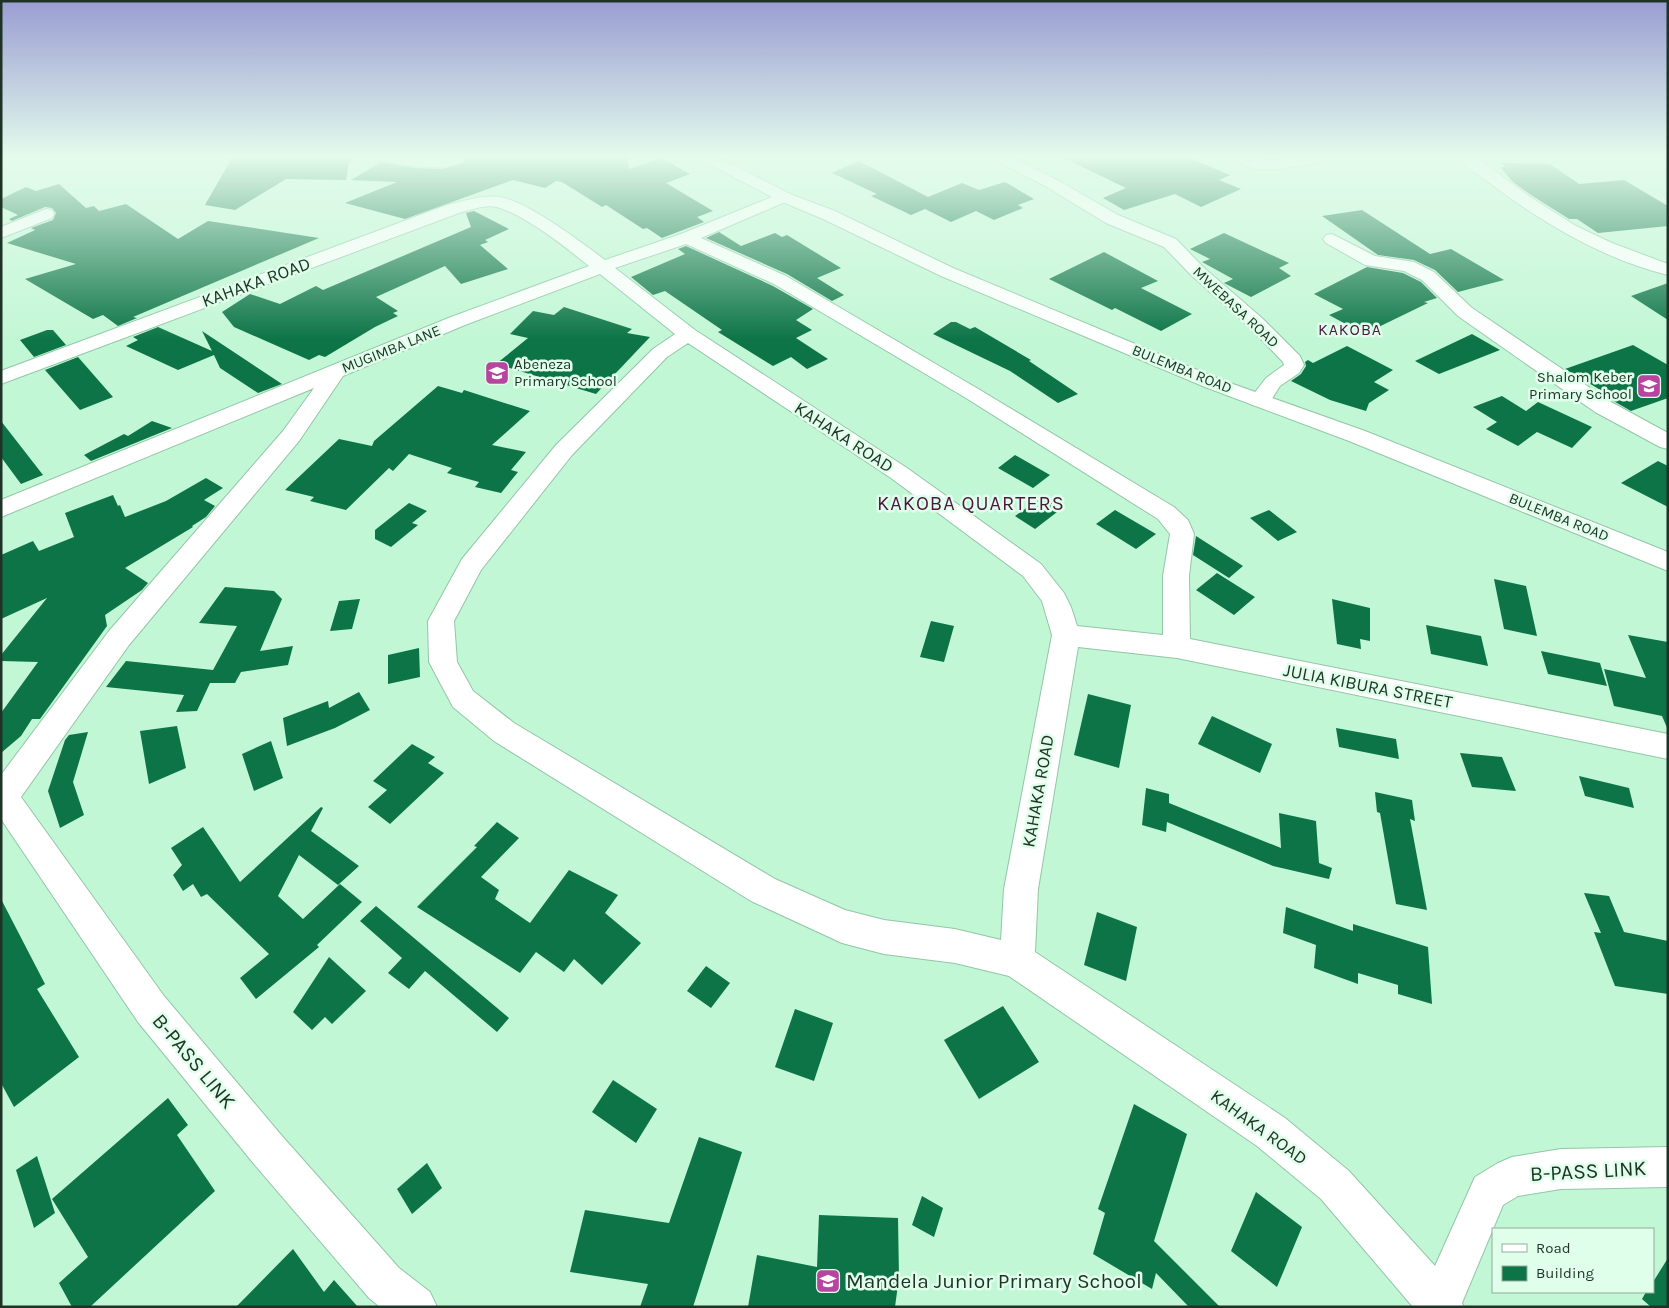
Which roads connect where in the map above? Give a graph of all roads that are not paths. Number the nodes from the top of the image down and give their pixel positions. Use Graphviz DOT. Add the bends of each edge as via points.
graph roads {
  1 [pos="36,218"];
  2 [pos="428,218"];
  3 [pos="531,218"];
  4 [pos="734,218"];
  5 [pos="835,218"];
  6 [pos="1110,218"];
  7 [pos="1551,218"];
  8 [pos="1,233"];
  9 [pos="687,238"];
  10 [pos="1332,239"];
  11 [pos="602,267"];
  12 [pos="1668,270"];
  13 [pos="688,334"];
  14 [pos="336,371"];
  15 [pos="1,378"];
  16 [pos="1260,400"];
  17 [pos="1668,442"];
  18 [pos="1,509"];
  19 [pos="1668,562"];
  20 [pos="1066,635"];
  21 [pos="1177,647"];
  22 [pos="1668,747"];
  23 [pos="2,795"];
  24 [pos="1017,961"];
  25 [pos="1668,1167"];
  26 [pos="1440,1306"];
  27 [pos="415,1307"];
  1 -- 8 [label="street"];
  2 -- 15 [label="street, KAHAKA ROAD"];
  3 -- 11 [label="street, KAHAKA ROAD" via="569,241"];
  4 -- 9 [label="street, MUGIMBA LANE"];
  5 -- 16 [label="street, BULEMBA ROAD" via="947,272"];
  6 -- 16 [label="street, MWEBASA ROAD" via="1170,243 1292,360 1292,369 1273,382"];
  7 -- 12 [label="street" via="1586,238"];
  9 -- 11 [label="street, MUGIMBA LANE"];
  9 -- 21 [label="street" via="780,280 1166,513 1182,534 1176,576"];
  10 -- 17 [label="street" via="1358,255 1408,266 1428,276 1465,312 1603,408"];
  11 -- 13 [label="street, KAHAKA ROAD"];
  11 -- 14 [label="street, MUGIMBA LANE"];
  13 -- 20 [label="street, KAHAKA ROAD" via="899,473 1032,570 1061,610"];
  13 -- 24 [label="street" via="660,353 564,450 472,565 441,621 443,662 463,699 504,732 763,890 842,926 884,937 955,946"];
  14 -- 18 [label="street, MUGIMBA LANE"];
  14 -- 23 [label="street" via="291,436 119,638"];
  16 -- 19 [label="street, BULEMBA ROAD" via="1484,486"];
  20 -- 21 [label="street, JULIA KIBURA STREET"];
  20 -- 24 [label="street, KAHAKA ROAD" via="1021,889"];
  21 -- 22 [label="street, JULIA KIBURA STREET"];
  23 -- 27 [label="street, B-PASS LINK" via="151,1009 384,1283"];
  24 -- 26 [label="street, KAHAKA ROAD" via="1286,1144 1335,1184"];
  25 -- 26 [label="street, B-PASS LINK" via="1562,1169 1512,1177 1496,1186 1489,1191"];
}
